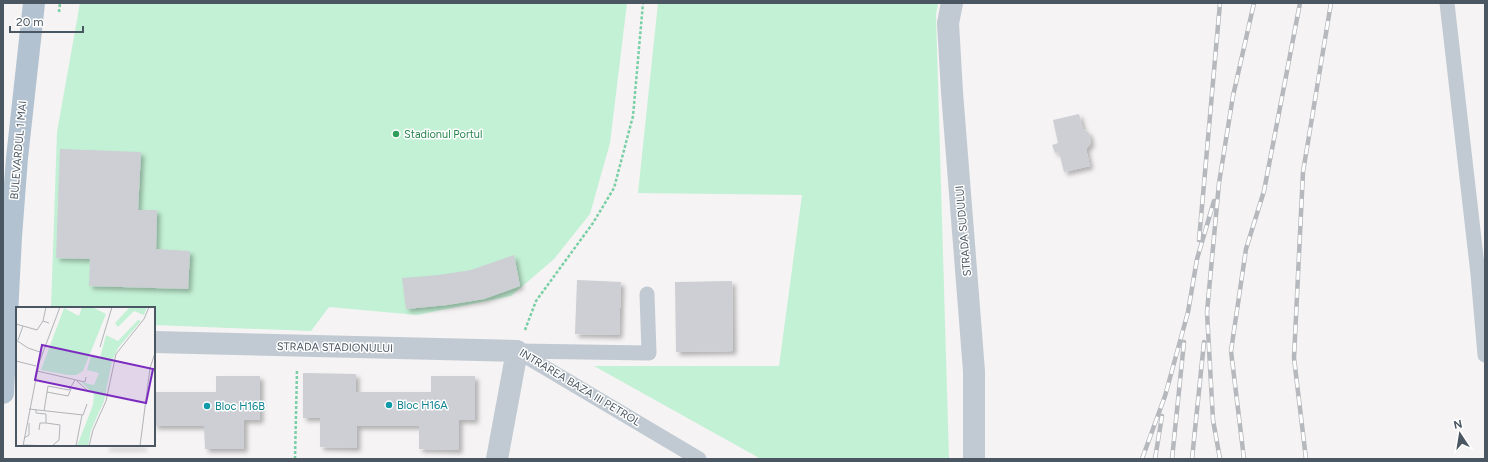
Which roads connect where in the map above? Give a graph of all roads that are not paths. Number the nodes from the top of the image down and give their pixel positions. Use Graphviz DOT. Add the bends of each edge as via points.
graph roads {
  1 [pos="34,3"];
  2 [pos="952,3"];
  3 [pos="1447,3"];
  4 [pos="647,294"];
  5 [pos="11,339"];
  6 [pos="155,342"];
  7 [pos="517,351"];
  8 [pos="1485,355"];
  9 [pos="3,393"];
  10 [pos="497,459"];
  11 [pos="699,459"];
  12 [pos="974,459"];
  1 -- 5 [label="main road, BULEVARDUL 1 MAI" via="17,158"];
  2 -- 12 [label="street, STRADA SUDULUI" via="948,23 974,371"];
  3 -- 8 [label="lane"];
  4 -- 7 [label="lane" via="649,354"];
  5 -- 9 [label="main road, BULEVARDUL 1 MAI"];
  6 -- 7 [label="street, STRADA STADIONULUI"];
  7 -- 10 [label="street"];
  7 -- 11 [label="lane, INTRAREA BAZA III PETROL"];
}
